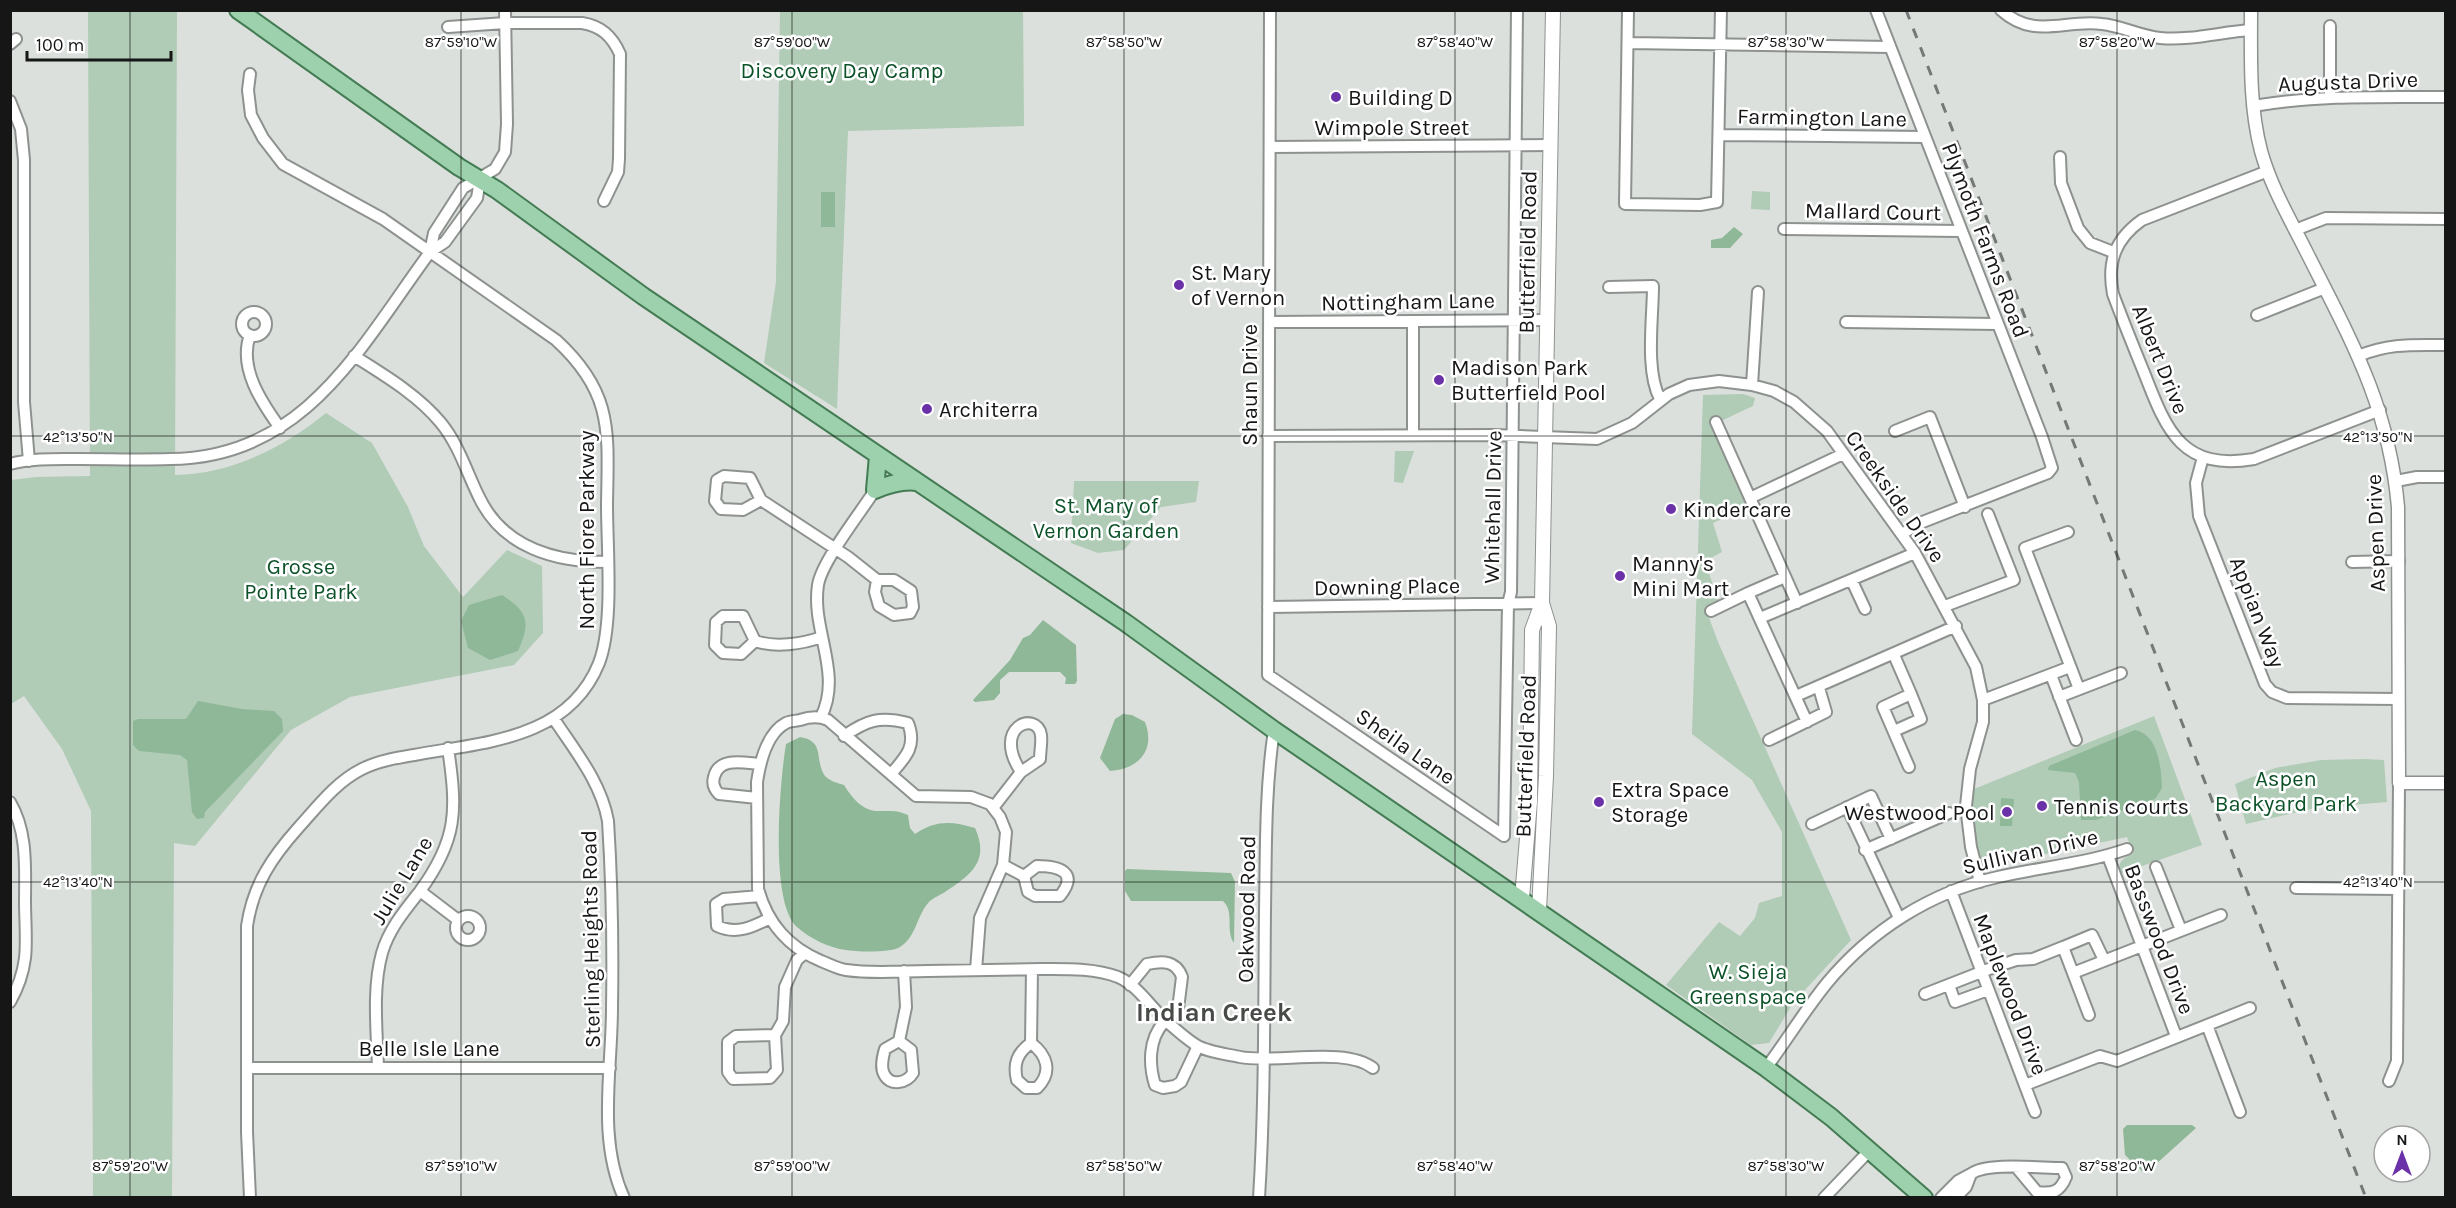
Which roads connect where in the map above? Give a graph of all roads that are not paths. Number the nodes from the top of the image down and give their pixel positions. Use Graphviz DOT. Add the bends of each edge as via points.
graph roads {
  1 [pos="238,10"];
  2 [pos="505,10"];
  3 [pos="1270,10"];
  4 [pos="1517,10"];
  5 [pos="1552,10"];
  6 [pos="1628,10"];
  7 [pos="1721,10"];
  8 [pos="1876,10"];
  9 [pos="2001,10"];
  10 [pos="2251,10"];
  11 [pos="505,22"];
  12 [pos="2330,26"];
  13 [pos="448,27"];
  14 [pos="2251,30"];
  15 [pos="1628,43"];
  16 [pos="1720,44"];
  17 [pos="1890,47"];
  18 [pos="250,74"];
  19 [pos="2330,96"];
  20 [pos="2445,97"];
  21 [pos="10,101"];
  22 [pos="2253,106"];
  23 [pos="1719,135"];
  24 [pos="1925,137"];
  25 [pos="1550,145"];
  26 [pos="1515,146"];
  27 [pos="1270,147"];
  28 [pos="2060,157"];
  29 [pos="2268,171"];
  30 [pos="480,180"];
  31 [pos="604,201"];
  32 [pos="2445,219"];
  33 [pos="1784,229"];
  34 [pos="2295,230"];
  35 [pos="1961,231"];
  36 [pos="430,252"];
  37 [pos="2113,252"];
  38 [pos="1609,287"];
  39 [pos="2325,288"];
  40 [pos="1758,291"];
  41 [pos="10,303"];
  42 [pos="24,304"];
  43 [pos="2257,315"];
  44 [pos="1514,320"];
  45 [pos="1547,320"];
  46 [pos="1413,321"];
  47 [pos="1269,322"];
  48 [pos="1846,322"];
  49 [pos="1997,324"];
  50 [pos="250,335"];
  51 [pos="2445,345"];
  52 [pos="354,356"];
  53 [pos="2358,356"];
  54 [pos="1752,385"];
  55 [pos="1660,399"];
  56 [pos="2380,410"];
  57 [pos="1716,422"];
  58 [pos="280,428"];
  59 [pos="1895,430"];
  60 [pos="1413,435"];
  61 [pos="1268,436"];
  62 [pos="1512,436"];
  63 [pos="1545,439"];
  64 [pos="1843,453"];
  65 [pos="878,456"];
  66 [pos="2203,457"];
  67 [pos="29,461"];
  68 [pos="10,464"];
  69 [pos="2445,477"];
  70 [pos="2396,481"];
  71 [pos="918,482"];
  72 [pos="875,490"];
  73 [pos="1750,498"];
  74 [pos="761,500"];
  75 [pos="1965,507"];
  76 [pos="1988,514"];
  77 [pos="2068,532"];
  78 [pos="1902,534"];
  79 [pos="2025,548"];
  80 [pos="835,550"];
  81 [pos="1915,553"];
  82 [pos="2005,555"];
  83 [pos="2399,561"];
  84 [pos="607,562"];
  85 [pos="2352,562"];
  86 [pos="2034,572"];
  87 [pos="1785,577"];
  88 [pos="877,580"];
  89 [pos="2014,580"];
  90 [pos="1852,581"];
  91 [pos="1748,593"];
  92 [pos="1542,603"];
  93 [pos="1797,603"];
  94 [pos="1508,604"];
  95 [pos="1945,606"];
  96 [pos="1268,607"];
  97 [pos="1865,609"];
  98 [pos="1710,610"];
  99 [pos="1760,618"];
  100 [pos="1956,626"];
  101 [pos="822,636"];
  102 [pos="755,641"];
  103 [pos="1894,655"];
  104 [pos="2070,667"];
  105 [pos="2121,673"];
  106 [pos="2051,675"];
  107 [pos="1278,682"];
  108 [pos="1818,687"];
  109 [pos="2079,689"];
  110 [pos="1911,694"];
  111 [pos="1796,696"];
  112 [pos="2059,697"];
  113 [pos="2398,699"];
  114 [pos="1983,700"];
  115 [pos="821,717"];
  116 [pos="554,719"];
  117 [pos="1807,722"];
  118 [pos="1274,730"];
  119 [pos="1894,731"];
  120 [pos="844,736"];
  121 [pos="1769,740"];
  122 [pos="2076,740"];
  123 [pos="448,748"];
  124 [pos="760,764"];
  125 [pos="1909,767"];
  126 [pos="1021,772"];
  127 [pos="891,774"];
  128 [pos="2399,783"];
  129 [pos="2445,783"];
  130 [pos="757,798"];
  131 [pos="10,802"];
  132 [pos="1847,807"];
  133 [pos="993,808"];
  134 [pos="1949,813"];
  135 [pos="1504,824"];
  136 [pos="1812,824"];
  137 [pos="1891,839"];
  138 [pos="2127,849"];
  139 [pos="1865,850"];
  140 [pos="2108,856"];
  141 [pos="1003,865"];
  142 [pos="2156,867"];
  143 [pos="1024,876"];
  144 [pos="1980,882"];
  145 [pos="2296,888"];
  146 [pos="2398,889"];
  147 [pos="420,891"];
  148 [pos="1951,891"];
  149 [pos="760,896"];
  150 [pos="1522,898"];
  151 [pos="1539,910"];
  152 [pos="2221,915"];
  153 [pos="770,918"];
  154 [pos="1899,918"];
  155 [pos="458,920"];
  156 [pos="2181,930"];
  157 [pos="2141,945"];
  158 [pos="2063,946"];
  159 [pos="804,954"];
  160 [pos="2104,960"];
  161 [pos="1032,969"];
  162 [pos="976,970"];
  163 [pos="904,971"];
  164 [pos="1981,973"];
  165 [pos="2073,973"];
  166 [pos="1130,985"];
  167 [pos="1949,985"];
  168 [pos="1988,990"];
  169 [pos="1925,994"];
  170 [pos="10,1002"];
  171 [pos="2250,1008"];
  172 [pos="2089,1015"];
  173 [pos="1165,1020"];
  174 [pos="2207,1025"];
  175 [pos="775,1035"];
  176 [pos="2176,1036"];
  177 [pos="899,1041"];
  178 [pos="1031,1043"];
  179 [pos="1198,1047"];
  180 [pos="1264,1059"];
  181 [pos="247,1068"];
  182 [pos="378,1068"];
  183 [pos="610,1068"];
  184 [pos="1373,1068"];
  185 [pos="1766,1068"];
  186 [pos="2389,1082"];
  187 [pos="2025,1085"];
  188 [pos="2035,1112"];
  189 [pos="2240,1112"];
  190 [pos="1869,1151"];
  191 [pos="2017,1168"];
  192 [pos="1971,1174"];
  193 [pos="250,1197"];
  194 [pos="624,1197"];
  195 [pos="1259,1197"];
  196 [pos="1824,1197"];
  197 [pos="1924,1197"];
  198 [pos="1941,1197"];
  199 [pos="1955,1197"];
  1 -- 30 [label="main road"];
  2 -- 11 [label="street"];
  3 -- 27 [label="street, Shaun Drive"];
  4 -- 26 [label="street, Whitehall Drive"];
  5 -- 25 [label="main road, Butterfield Road"];
  6 -- 15 [label="street"];
  7 -- 16 [label="street"];
  8 -- 17 [label="street, Plymoth Farms Road"];
  9 -- 14 [label="street" via="2027,26 2101,24 2158,38"];
  10 -- 14 [label="street, Aspen Drive"];
  11 -- 13 [label="street"];
  11 -- 30 [label="street" via="507,141 502,159"];
  11 -- 31 [label="street" via="593,25 607,32 615,43 620,54 619,159 618,172"];
  12 -- 19 [label="street"];
  14 -- 22 [label="street, Aspen Drive"];
  15 -- 16 [label="street"];
  15 -- 23 [label="street" via="1624,204 1713,205 1717,202"];
  16 -- 17 [label="street"];
  16 -- 23 [label="street"];
  17 -- 24 [label="street, Plymoth Farms Road"];
  18 -- 36 [label="street, North Fiore Parkway" via="251,115 278,158"];
  19 -- 20 [label="street, Augusta Drive"];
  19 -- 22 [label="street, Augusta Drive"];
  21 -- 42 [label="street" via="21,129 24,160"];
  22 -- 29 [label="street, Aspen Drive"];
  23 -- 24 [label="street, Farmington Lane"];
  24 -- 35 [label="street, Plymoth Farms Road"];
  25 -- 26 [label="street, Wimpole Street"];
  25 -- 45 [label="main road, Butterfield Road"];
  26 -- 27 [label="street, Wimpole Street"];
  26 -- 44 [label="street, Whitehall Drive"];
  27 -- 47 [label="street, Shaun Drive"];
  28 -- 37 [label="street" via="2061,183 2078,228 2090,243"];
  29 -- 34 [label="street, Aspen Drive"];
  29 -- 37 [label="street" via="2142,220 2125,233"];
  30 -- 36 [label="street" via="477,198 445,242"];
  30 -- 36 [label="street" via="463,188 434,233"];
  30 -- 65 [label="main road"];
  32 -- 34 [label="street" via="2326,218"];
  33 -- 35 [label="street, Mallard Court"];
  34 -- 39 [label="street, Aspen Drive"];
  35 -- 49 [label="street, Plymoth Farms Road"];
  36 -- 52 [label="street"];
  36 -- 84 [label="street, North Fiore Parkway" via="556,340 581,364 594,385 606,423"];
  37 -- 66 [label="street, Albert Drive" via="2113,294 2162,418 2175,437"];
  38 -- 55 [label="street" via="1653,286 1652,366"];
  39 -- 43 [label="street"];
  39 -- 53 [label="street, Aspen Drive"];
  40 -- 54 [label="street"];
  41 -- 42 [label="street"];
  42 -- 67 [label="street" via="24,402"];
  44 -- 45 [label="street, Nottingham Lane"];
  44 -- 46 [label="street, Nottingham Lane"];
  44 -- 62 [label="street, Whitehall Drive"];
  45 -- 63 [label="main road, Butterfield Road"];
  46 -- 47 [label="street, Nottingham Lane"];
  46 -- 60 [label="street"];
  47 -- 61 [label="street, Shaun Drive"];
  48 -- 49 [label="street"];
  49 -- 75 [label="street, Plymoth Farms Road" via="2052,468"];
  50 -- 58 [label="street" via="247,353 251,377"];
  51 -- 53 [label="street" via="2394,344"];
  52 -- 58 [label="street" via="324,394"];
  52 -- 84 [label="street" via="389,378 442,424 480,500 500,526 545,555 569,561"];
  53 -- 56 [label="street, Aspen Drive"];
  54 -- 55 [label="street, Creekside Drive" via="1719,381 1689,385"];
  54 -- 64 [label="street, Creekside Drive" via="1774,391 1803,408"];
  55 -- 63 [label="street, Creekside Drive" via="1632,423 1606,437"];
  56 -- 66 [label="street, Albert Drive" via="2254,459 2236,462"];
  56 -- 70 [label="street, Aspen Drive"];
  57 -- 73 [label="street"];
  58 -- 67 [label="street" via="237,448 204,457"];
  59 -- 75 [label="street" via="1930,417"];
  60 -- 61 [label="street, Creekside Drive"];
  60 -- 62 [label="street, Creekside Drive"];
  61 -- 96 [label="street, Shaun Drive"];
  62 -- 63 [label="street, Creekside Drive"];
  62 -- 94 [label="street, Whitehall Drive"];
  63 -- 92 [label="main road, Butterfield Road"];
  64 -- 73 [label="street"];
  64 -- 78 [label="street, Creekside Drive"];
  65 -- 71 [label="main road"];
  65 -- 72 [label="main road"];
  66 -- 113 [label="street, Appian Way" via="2196,483 2199,516 2265,684 2287,698"];
  67 -- 68 [label="street"];
  69 -- 70 [label="street"];
  70 -- 83 [label="street, Aspen Drive"];
  71 -- 72 [label="main road" via="890,483"];
  71 -- 118 [label="main road" via="1126,623"];
  72 -- 80 [label="street"];
  73 -- 87 [label="street"];
  74 -- 80 [label="street"];
  75 -- 78 [label="street"];
  76 -- 82 [label="street"];
  77 -- 79 [label="street"];
  78 -- 81 [label="street, Creekside Drive"];
  79 -- 82 [label="street"];
  79 -- 86 [label="street"];
  80 -- 88 [label="street"];
  80 -- 101 [label="street" via="821,571 818,586"];
  81 -- 90 [label="street"];
  81 -- 95 [label="street, Creekside Drive"];
  82 -- 89 [label="street"];
  83 -- 85 [label="street"];
  83 -- 113 [label="street, Aspen Drive"];
  84 -- 116 [label="street, North Fiore Parkway" via="607,631 599,663 574,702"];
  86 -- 89 [label="street"];
  86 -- 104 [label="street"];
  87 -- 91 [label="street"];
  87 -- 93 [label="street"];
  89 -- 95 [label="street"];
  90 -- 93 [label="street"];
  90 -- 97 [label="street"];
  91 -- 98 [label="street"];
  91 -- 99 [label="street"];
  92 -- 94 [label="street, Downing Place"];
  92 -- 150 [label="main road, Butterfield Road" via="1532,630 1530,802"];
  92 -- 151 [label="main road, Butterfield Road" via="1549,626"];
  93 -- 99 [label="street"];
  94 -- 96 [label="street, Downing Place"];
  94 -- 135 [label="street, Whitehall Drive"];
  95 -- 100 [label="street, Creekside Drive"];
  96 -- 107 [label="street, Shaun Drive" via="1268,675"];
  99 -- 111 [label="street"];
  100 -- 103 [label="street"];
  100 -- 114 [label="street, Creekside Drive" via="1980,677"];
  101 -- 102 [label="street" via="807,642"];
  101 -- 115 [label="street" via="829,674"];
  103 -- 108 [label="street"];
  103 -- 110 [label="street"];
  104 -- 106 [label="street"];
  104 -- 109 [label="street"];
  105 -- 109 [label="street"];
  106 -- 112 [label="street"];
  106 -- 114 [label="street"];
  107 -- 135 [label="street, Sheila Lane" via="1504,836"];
  108 -- 111 [label="street"];
  108 -- 117 [label="street" via="1827,712"];
  109 -- 112 [label="street"];
  110 -- 119 [label="street" via="1884,707"];
  110 -- 119 [label="street" via="1921,719"];
  111 -- 117 [label="street"];
  112 -- 122 [label="street"];
  113 -- 128 [label="street, Aspen Drive"];
  114 -- 144 [label="street, Creekside Drive" via="1983,722 1970,769 1966,806"];
  115 -- 120 [label="street"];
  115 -- 124 [label="street" via="785,723 774,735"];
  116 -- 123 [label="street, North Fiore Parkway" via="529,731"];
  116 -- 183 [label="street, Sterling Heights Road" via="592,776 608,821"];
  117 -- 121 [label="street"];
  118 -- 150 [label="main road"];
  118 -- 180 [label="street, Oakwood Road" via="1266,819"];
  119 -- 125 [label="street"];
  120 -- 127 [label="street"];
  120 -- 127 [label="street" via="864,722 908,723 911,746"];
  123 -- 147 [label="street, Julie Lane" via="454,789 452,826 440,862"];
  123 -- 181 [label="street, North Fiore Parkway" via="383,760 344,780 264,870 250,907 248,926"];
  124 -- 130 [label="street"];
  124 -- 130 [label="street" via="722,764 713,778 719,794"];
  126 -- 133 [label="street"];
  127 -- 133 [label="street" via="916,796 971,797"];
  128 -- 129 [label="street"];
  128 -- 146 [label="street, Aspen Drive"];
  130 -- 149 [label="street"];
  131 -- 170 [label="street" via="20,822 25,852 26,933 20,981"];
  132 -- 136 [label="street"];
  132 -- 137 [label="street" via="1871,796"];
  132 -- 139 [label="street"];
  133 -- 141 [label="street" via="1006,832"];
  134 -- 137 [label="street"];
  137 -- 139 [label="street"];
  138 -- 140 [label="street, Sullivan Drive"];
  139 -- 154 [label="street"];
  140 -- 144 [label="street, Sullivan Drive"];
  140 -- 157 [label="street, Basswood Drive"];
  141 -- 143 [label="street"];
  141 -- 162 [label="street" via="980,918"];
  142 -- 156 [label="street"];
  144 -- 148 [label="street, Sullivan Drive"];
  145 -- 146 [label="street"];
  146 -- 186 [label="street, Aspen Drive" via="2397,1061"];
  147 -- 155 [label="street"];
  147 -- 182 [label="street, Julie Lane" via="399,917 382,953 377,992"];
  148 -- 154 [label="street, Sullivan Drive"];
  148 -- 164 [label="street, Maplewood Drive"];
  149 -- 153 [label="street"];
  149 -- 153 [label="street" via="724,899 716,904 717,926 748,929"];
  150 -- 151 [label="main road"];
  151 -- 185 [label="main road"];
  152 -- 156 [label="street"];
  153 -- 159 [label="street" via="789,944"];
  154 -- 185 [label="street, Sullivan Drive" via="1845,962"];
  156 -- 157 [label="street"];
  157 -- 160 [label="street"];
  157 -- 176 [label="street, Basswood Drive"];
  158 -- 160 [label="street" via="2092,935"];
  158 -- 164 [label="street"];
  158 -- 165 [label="street"];
  159 -- 163 [label="street" via="844,970"];
  159 -- 175 [label="street" via="789,973 783,1021"];
  160 -- 165 [label="street"];
  161 -- 162 [label="street"];
  161 -- 166 [label="street" via="1079,969 1118,977"];
  161 -- 178 [label="street"];
  162 -- 163 [label="street"];
  163 -- 177 [label="street" via="906,1007"];
  164 -- 167 [label="street"];
  164 -- 168 [label="street, Maplewood Drive"];
  165 -- 172 [label="street"];
  166 -- 173 [label="street"];
  166 -- 173 [label="street" via="1147,964 1168,962 1175,966 1182,977 1178,1010"];
  167 -- 168 [label="street" via="1955,1002"];
  167 -- 169 [label="street"];
  168 -- 187 [label="street, Maplewood Drive"];
  171 -- 174 [label="street"];
  173 -- 179 [label="street"];
  173 -- 179 [label="street" via="1153,1041 1150,1068 1155,1085 1163,1088 1181,1082"];
  174 -- 176 [label="street"];
  174 -- 189 [label="street"];
  175 -- 175 [label="street" via="736,1036 728,1042 728,1072 733,1078 770,1078 777,1070"];
  176 -- 187 [label="street" via="2116,1061 2100,1056"];
  179 -- 180 [label="street"];
  180 -- 184 [label="street" via="1344,1058"];
  180 -- 195 [label="street, Oakwood Road"];
  181 -- 182 [label="street, Belle Isle Lane"];
  181 -- 193 [label="street, North Fiore Parkway"];
  182 -- 183 [label="street, Belle Isle Lane"];
  183 -- 194 [label="street, Sterling Heights Road" via="608,1130 612,1164"];
  185 -- 190 [label="main road"];
  187 -- 188 [label="street, Maplewood Drive"];
  190 -- 196 [label="street"];
  190 -- 197 [label="main road"];
  191 -- 192 [label="street" via="1977,1170"];
  192 -- 198 [label="street"];
  192 -- 199 [label="street" via="1966,1187"];
}
